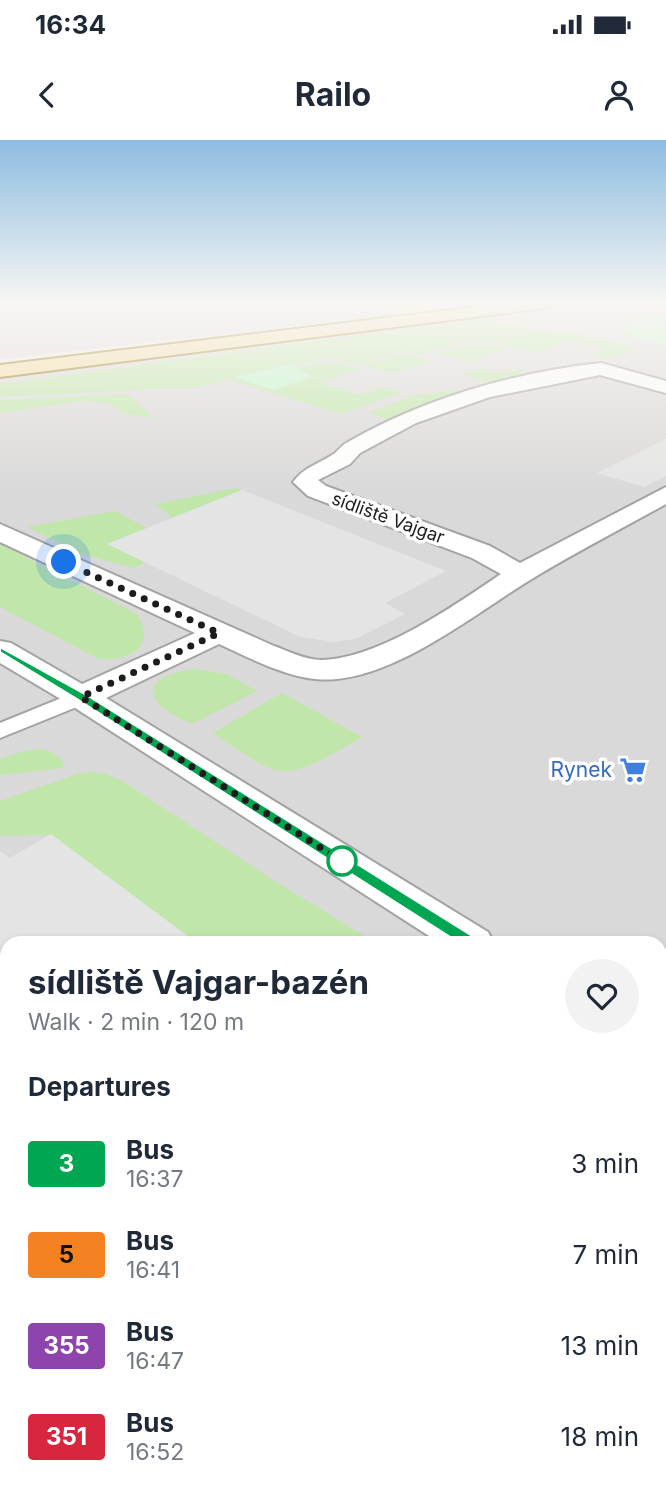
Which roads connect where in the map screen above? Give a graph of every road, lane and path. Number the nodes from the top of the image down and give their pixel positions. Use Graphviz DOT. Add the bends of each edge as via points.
graph roads {
  1 [pos="37,366"];
  2 [pos="0,371"];
  3 [pos="666,387"];
  4 [pos="666,494"];
  5 [pos="0,533"];
  6 [pos="520,575"];
  7 [pos="219,633"];
  8 [pos="0,650"];
  9 [pos="81,697"];
  10 [pos="0,731"];
  11 [pos="460,936"];
  1 -- 2 [label="main road"];
  3 -- 6 [label="street, sídliště Vajgar" via="601,369 484,392 409,419 352,448 305,482 317,491 481,552"];
  4 -- 6 [label="street"];
  5 -- 7 [label="street"];
  6 -- 7 [label="street" via="467,610 356,666 316,670"];
  7 -- 9 [label="street"];
  8 -- 9 [label="street"];
  9 -- 10 [label="lane"];
  9 -- 11 [label="street"];
}
